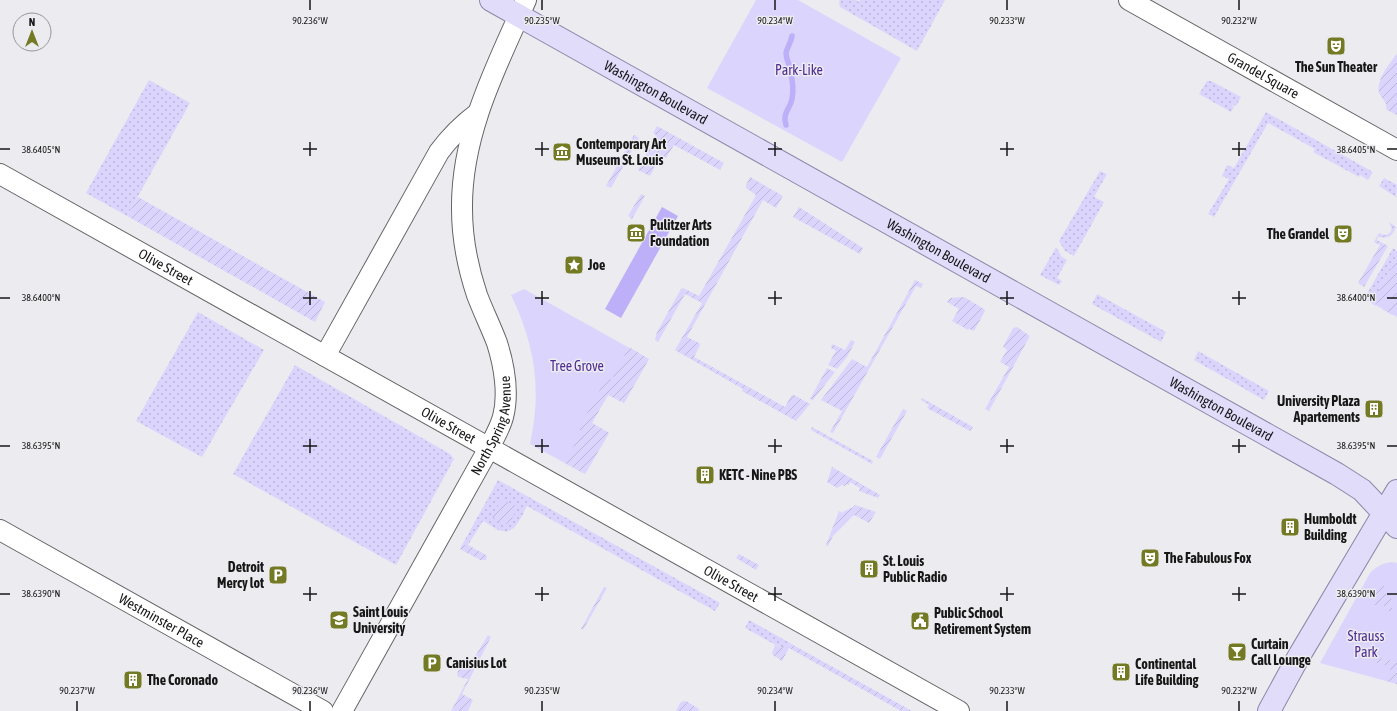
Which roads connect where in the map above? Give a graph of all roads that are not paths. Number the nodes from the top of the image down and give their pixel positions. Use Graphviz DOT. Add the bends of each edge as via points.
graph roads {
  1 [pos="491,0"];
  2 [pos="1129,0"];
  3 [pos="522,8"];
  4 [pos="478,113"];
  5 [pos="1397,150"];
  6 [pos="0,174"];
  7 [pos="325,356"];
  8 [pos="489,448"];
  9 [pos="1397,491"];
  10 [pos="1391,520"];
  11 [pos="0,530"];
  12 [pos="323,711"];
  13 [pos="342,711"];
  14 [pos="959,711"];
  15 [pos="1269,711"];
  1 -- 3 [label="main road, Washington Boulevard"];
  2 -- 5 [label="street, Grandel Square"];
  3 -- 4 [label="street, North Spring Avenue"];
  3 -- 10 [label="main road, Washington Boulevard" via="1337,474 1362,490"];
  4 -- 7 [label="street" via="451,136 439,152"];
  4 -- 8 [label="street, North Spring Avenue" via="467,156 462,187 462,210 470,270 477,295 497,342 504,377 503,417"];
  6 -- 7 [label="street, Olive Street"];
  7 -- 8 [label="street, Olive Street"];
  8 -- 13 [label="street, North Spring Avenue"];
  8 -- 14 [label="street, Olive Street"];
  9 -- 10 [label="main road"];
  10 -- 15 [label="main road" via="1299,656"];
  11 -- 12 [label="street, Westminster Place"];
}
